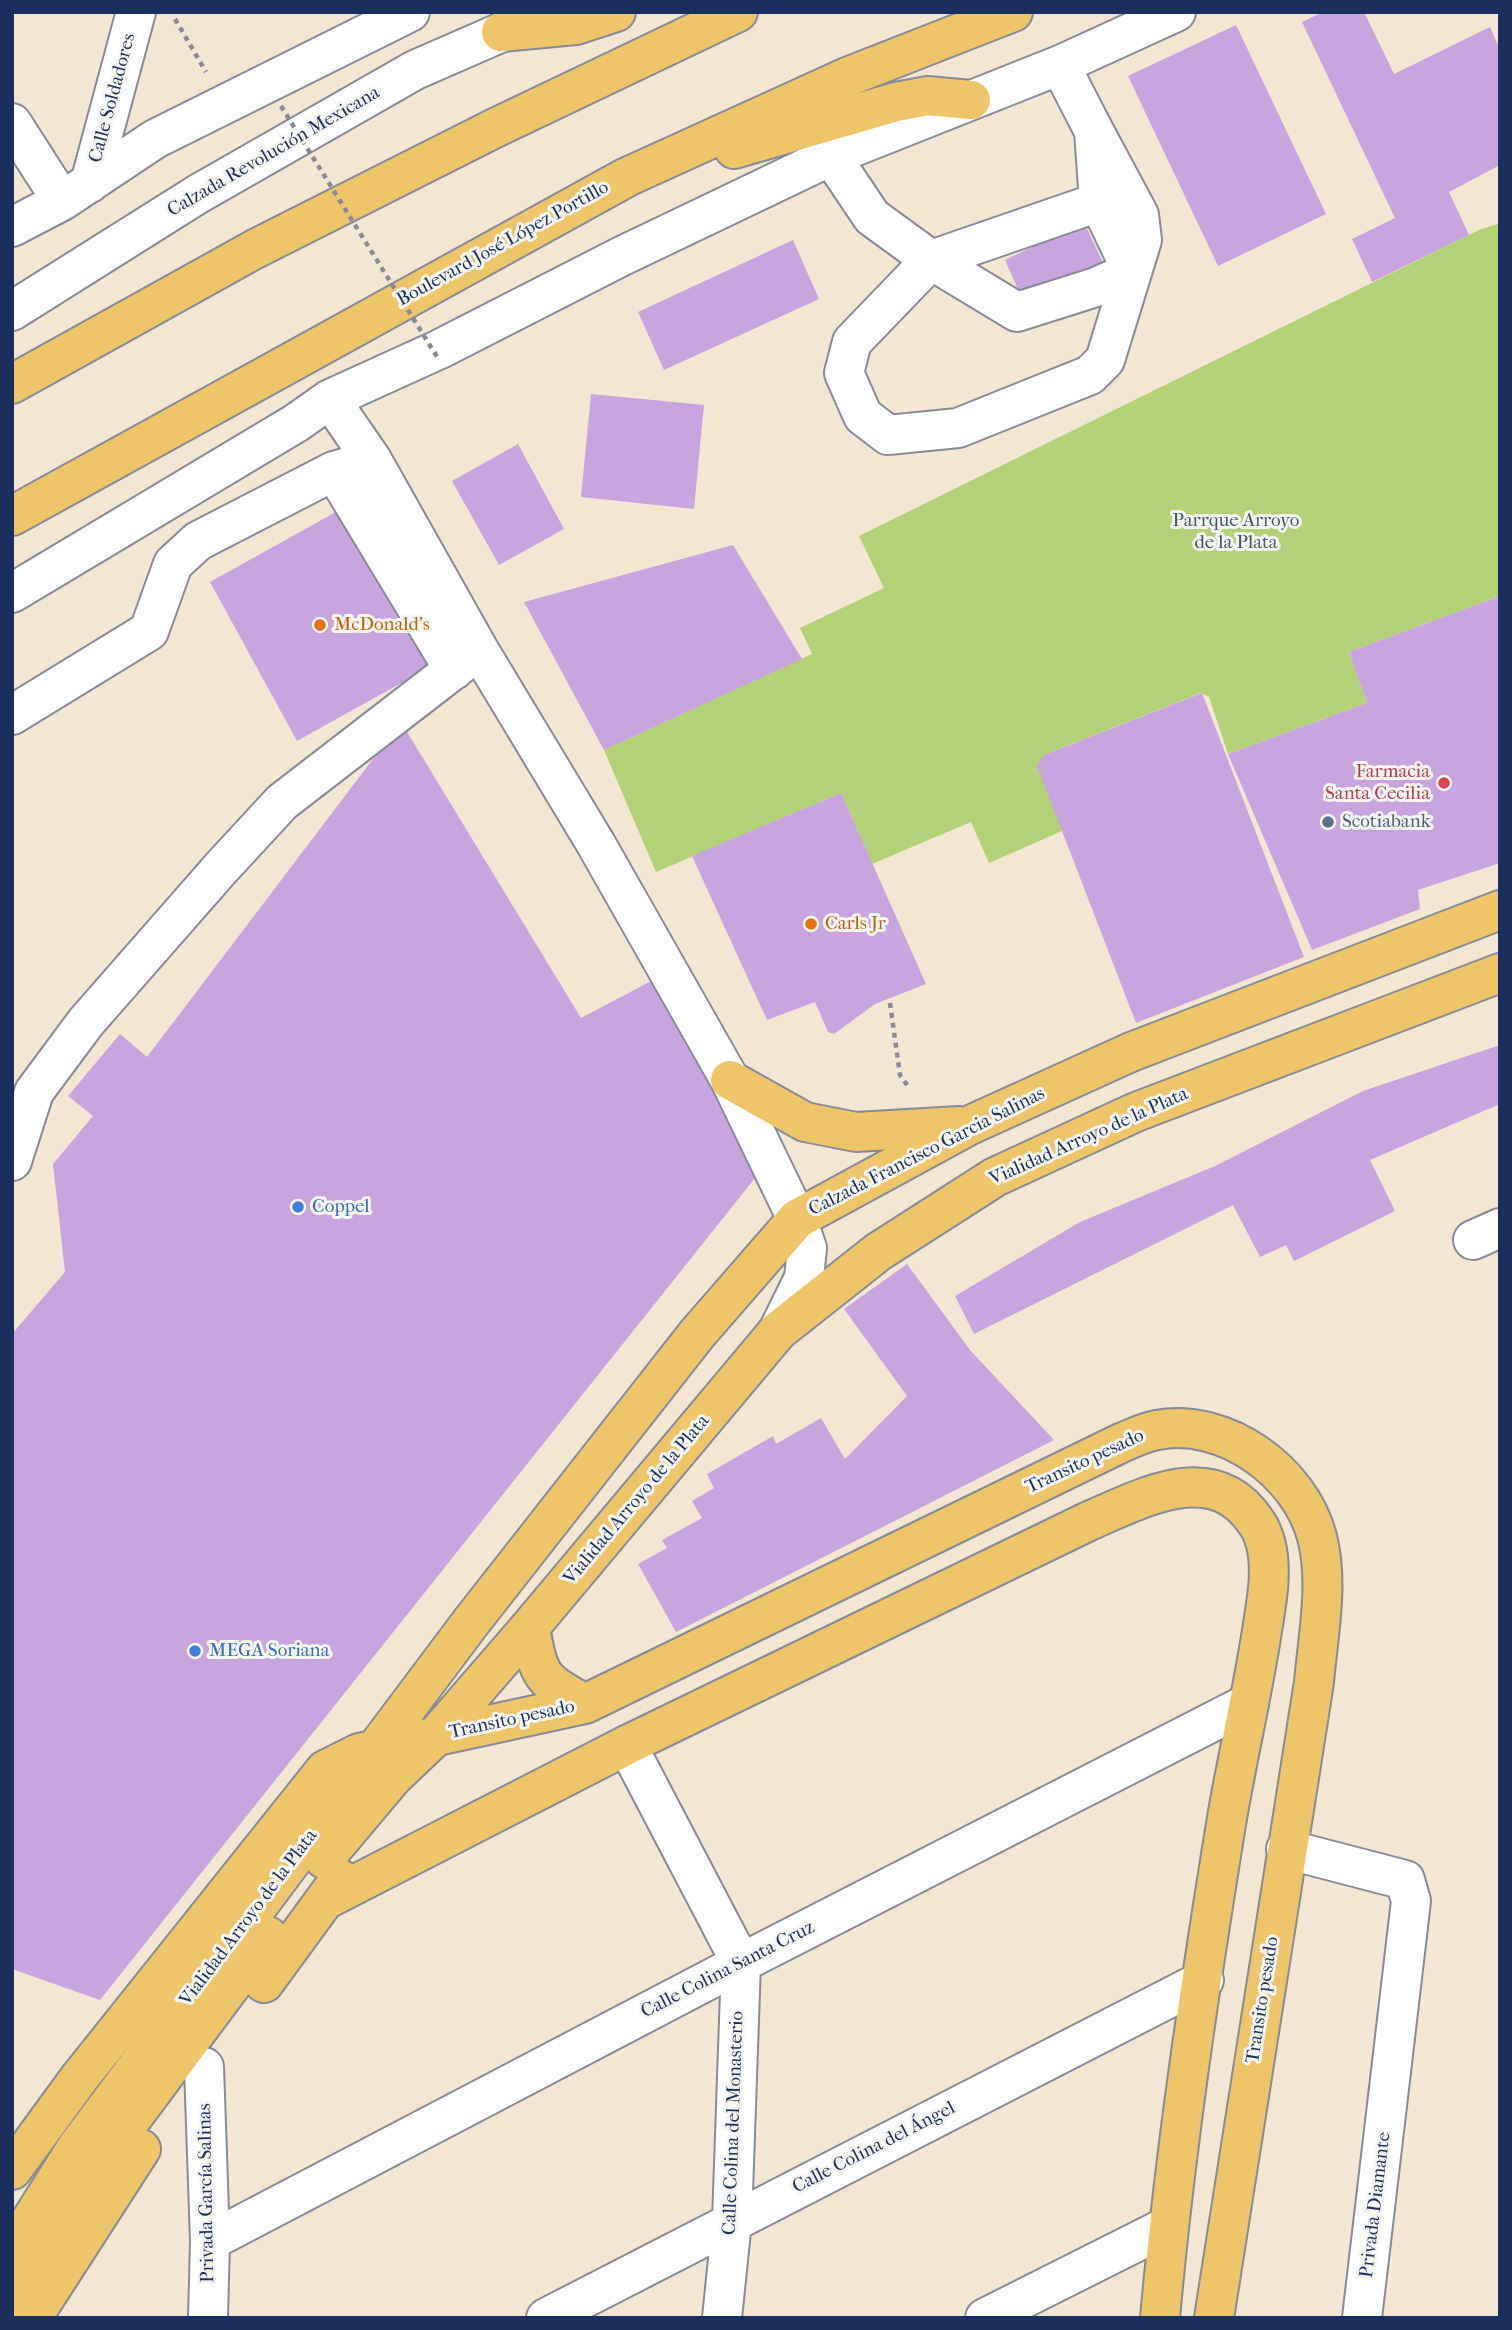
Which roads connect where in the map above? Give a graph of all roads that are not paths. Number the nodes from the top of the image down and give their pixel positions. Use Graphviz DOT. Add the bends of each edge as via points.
graph roads {
  1 [pos="136,12"];
  2 [pos="410,12"];
  3 [pos="547,12"];
  4 [pos="616,12"];
  5 [pos="738,12"];
  6 [pos="1013,12"];
  7 [pos="1176,12"];
  8 [pos="501,32"];
  9 [pos="1060,65"];
  10 [pos="971,100"];
  11 [pos="12,123"];
  12 [pos="1094,131"];
  13 [pos="831,156"];
  14 [pos="627,177"];
  15 [pos="76,192"];
  16 [pos="1099,202"];
  17 [pos="12,227"];
  18 [pos="931,260"];
  19 [pos="1132,271"];
  20 [pos="12,311"];
  21 [pos="12,384"];
  22 [pos="330,399"];
  23 [pos="372,460"];
  24 [pos="334,471"];
  25 [pos="12,516"];
  26 [pos="12,593"];
  27 [pos="467,660"];
  28 [pos="12,715"];
  29 [pos="1500,910"];
  30 [pos="1500,972"];
  31 [pos="730,1080"];
  32 [pos="968,1126"];
  33 [pos="12,1161"];
  34 [pos="797,1219"];
  35 [pos="778,1331"];
  36 [pos="471,1622"];
  37 [pos="530,1627"];
  38 [pos="1249,1703"];
  39 [pos="585,1704"];
  40 [pos="432,1739"];
  41 [pos="627,1745"];
  42 [pos="378,1763"];
  43 [pos="1286,1849"];
  44 [pos="325,1900"];
  45 [pos="741,1963"];
  46 [pos="1204,1980"];
  47 [pos="204,2067"];
  48 [pos="12,2171"];
  49 [pos="732,2221"];
  50 [pos="1168,2226"];
  51 [pos="210,2241"];
  52 [pos="12,2250"];
  53 [pos="12,2297"];
  54 [pos="32,2318"];
  55 [pos="208,2318"];
  56 [pos="546,2318"];
  57 [pos="722,2318"];
  58 [pos="985,2318"];
  59 [pos="1160,2318"];
  60 [pos="1214,2318"];
  61 [pos="1362,2318"];
  1 -- 15 [label="street, Calle Soldadores"];
  2 -- 15 [label="street" via="155,139"];
  3 -- 8 [label="street, Calzada Revolución Mexicana"];
  4 -- 8 [label="main road" via="576,25"];
  5 -- 21 [label="main road" via="254,249"];
  6 -- 14 [label="main road, Boulevard José López Portillo" via="846,77"];
  7 -- 9 [label="street"];
  8 -- 20 [label="street, Calzada Revolución Mexicana" via="415,70 198,194"];
  9 -- 10 [label="street"];
  9 -- 12 [label="street"];
  10 -- 13 [label="street"];
  10 -- 14 [label="main road" via="928,96 896,102"];
  11 -- 15 [label="street"];
  12 -- 16 [label="street"];
  12 -- 19 [label="street" via="1139,215 1142,240"];
  13 -- 18 [label="street" via="872,217"];
  13 -- 22 [label="street"];
  14 -- 25 [label="main road, Boulevard José López Portillo"];
  15 -- 17 [label="street"];
  16 -- 18 [label="street"];
  16 -- 19 [label="street"];
  18 -- 19 [label="street" via="1017,312"];
  18 -- 19 [label="street" via="852,342 844,373 863,416 888,435 958,428 1090,375 1105,360"];
  22 -- 23 [label="street"];
  22 -- 26 [label="street"];
  23 -- 24 [label="street"];
  23 -- 27 [label="street"];
  24 -- 27 [label="street"];
  24 -- 28 [label="street" via="198,541 173,564 149,631"];
  27 -- 31 [label="street" via="596,844"];
  27 -- 33 [label="street" via="282,802 221,868 86,1022 34,1092"];
  29 -- 32 [label="main road, Calzada Francisco Garcia Salinas" via="1131,1052"];
  30 -- 35 [label="main road, Vialidad Arroyo de la Plata" via="1136,1112 995,1177 878,1252"];
  31 -- 32 [label="main road" via="805,1122 856,1132"];
  31 -- 34 [label="street"];
  32 -- 34 [label="main road, Calzada Francisco Garcia Salinas"];
  34 -- 35 [label="street" via="807,1248 804,1278"];
  34 -- 36 [label="main road, Calzada Francisco Garcia Salinas" via="697,1334"];
  35 -- 37 [label="main road, Vialidad Arroyo de la Plata"];
  36 -- 42 [label="main road, Vialidad Arroyo de la Plata"];
  37 -- 39 [label="main road" via="538,1670 553,1687"];
  37 -- 40 [label="main road, Vialidad Arroyo de la Plata"];
  38 -- 41 [label="main road" via="1268,1586 1264,1538 1246,1509 1231,1497 1186,1486 1159,1491 1090,1521"];
  38 -- 45 [label="street, Calle Colina Santa Cruz"];
  38 -- 46 [label="main road"];
  39 -- 40 [label="main road, Transito pesado"];
  39 -- 43 [label="main road, Transito pesado" via="1121,1443 1157,1429 1224,1437 1258,1455 1284,1478 1302,1503 1317,1537 1322,1595 1315,1669"];
  40 -- 42 [label="main road, Transito pesado"];
  40 -- 44 [label="main road, Vialidad Arroyo de la Plata" via="398,1804"];
  41 -- 44 [label="main road"];
  41 -- 45 [label="street, Calle Colina del Monasterio"];
  42 -- 48 [label="main road, Transito pesado" via="359,1753 325,1770 80,2077"];
  42 -- 52 [label="main road, Vialidad Arroyo de la Plata" via="77,2147"];
  42 -- 53 [label="main road" via="329,1853 104,2156"];
  43 -- 60 [label="main road, Transito pesado"];
  43 -- 61 [label="street, Privada Diamante" via="1405,1880 1411,1901"];
  44 -- 47 [label="main road, Vialidad Arroyo de la Plata"];
  45 -- 49 [label="street, Calle Colina del Monasterio"];
  45 -- 51 [label="street, Calle Colina Santa Cruz"];
  46 -- 49 [label="street, Calle Colina del Ángel"];
  46 -- 50 [label="main road"];
  47 -- 51 [label="street, Privada García Salinas"];
  47 -- 54 [label="main road, Vialidad Arroyo de la Plata" via="137,2154"];
  49 -- 56 [label="street, Calle Colina del Ángel"];
  49 -- 57 [label="street, Calle Colina del Monasterio"];
  50 -- 58 [label="street"];
  50 -- 59 [label="main road"];
  51 -- 55 [label="street, Privada García Salinas"];
}
